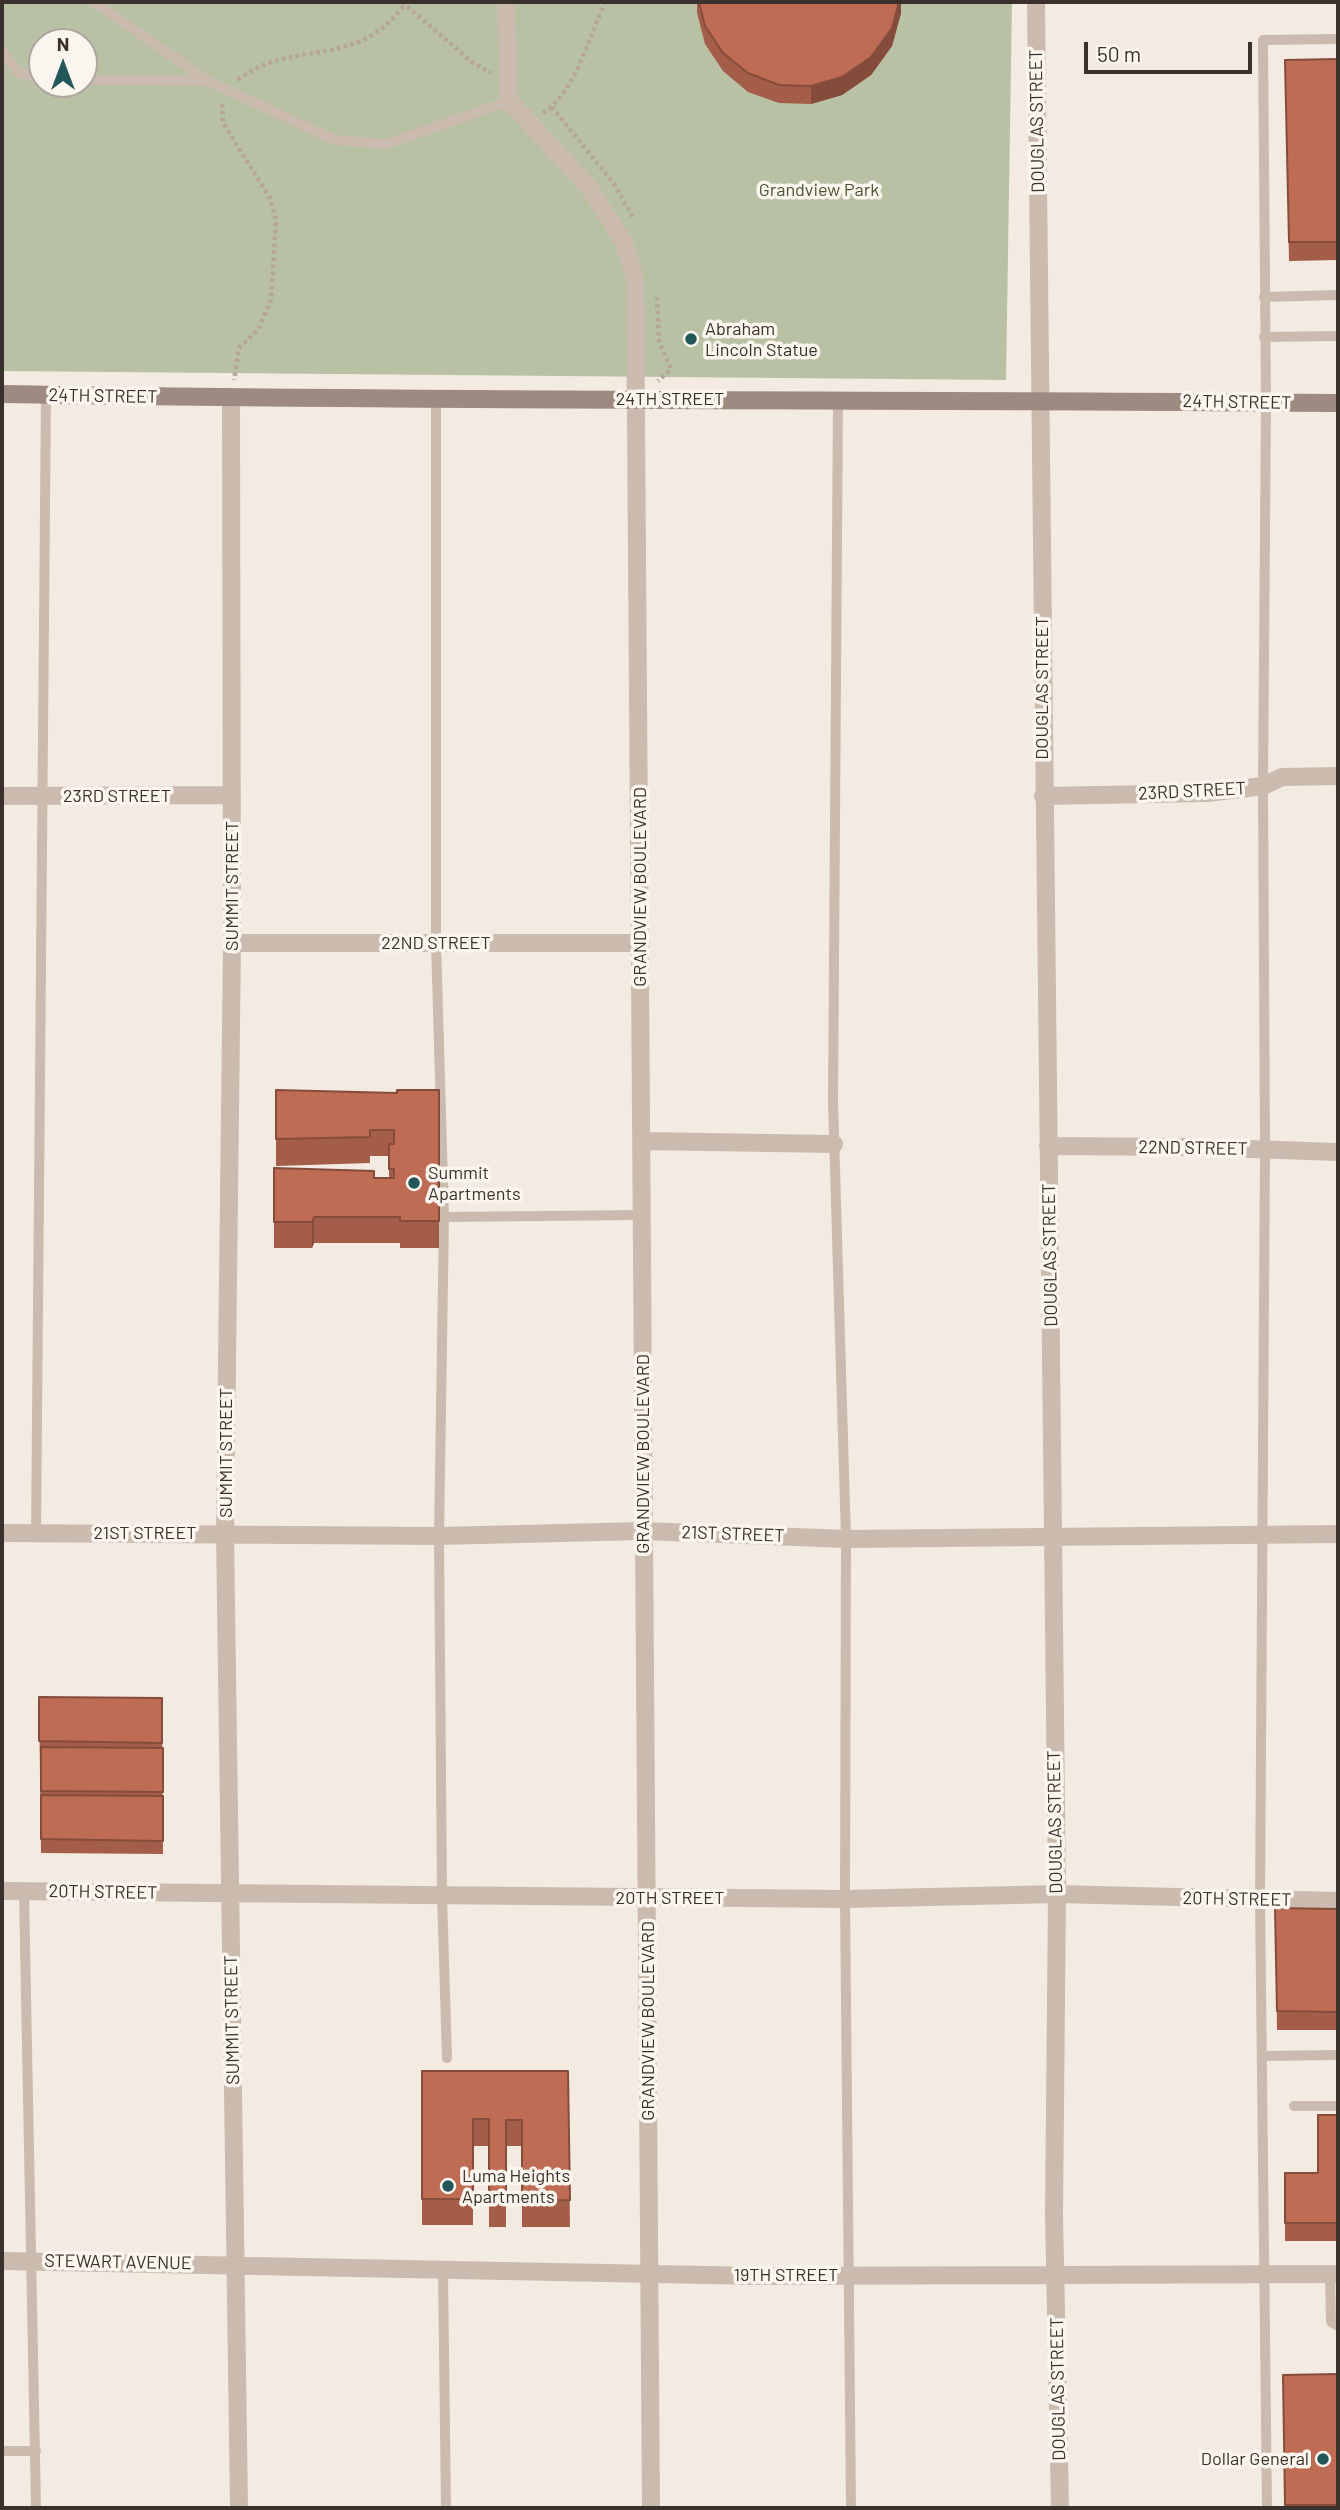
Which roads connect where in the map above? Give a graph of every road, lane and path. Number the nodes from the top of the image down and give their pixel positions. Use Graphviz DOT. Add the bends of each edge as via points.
graph roads {
  1 [pos="94,2"];
  2 [pos="506,2"];
  3 [pos="605,2"];
  4 [pos="1036,2"];
  5 [pos="404,3"];
  6 [pos="1338,39"];
  7 [pos="2,50"];
  8 [pos="28,76"];
  9 [pos="506,76"];
  10 [pos="98,80"];
  11 [pos="208,81"];
  12 [pos="226,90"];
  13 [pos="509,101"];
  14 [pos="527,122"];
  15 [pos="1338,295"];
  16 [pos="1264,297"];
  17 [pos="1338,336"];
  18 [pos="1264,337"];
  19 [pos="2,394"];
  20 [pos="46,394"];
  21 [pos="231,398"];
  22 [pos="436,398"];
  23 [pos="637,399"];
  24 [pos="1040,399"];
  25 [pos="838,400"];
  26 [pos="1266,403"];
  27 [pos="1338,403"];
  28 [pos="1338,776"];
  29 [pos="1263,786"];
  30 [pos="232,795"];
  31 [pos="2,796"];
  32 [pos="41,796"];
  33 [pos="1043,796"];
  34 [pos="436,942"];
  35 [pos="232,943"];
  36 [pos="641,943"];
  37 [pos="642,1141"];
  38 [pos="834,1144"];
  39 [pos="1048,1146"];
  40 [pos="1265,1150"];
  41 [pos="1338,1152"];
  42 [pos="642,1215"];
  43 [pos="444,1217"];
  44 [pos="643,1531"];
  45 [pos="2,1533"];
  46 [pos="36,1533"];
  47 [pos="225,1533"];
  48 [pos="1338,1534"];
  49 [pos="1262,1535"];
  50 [pos="439,1536"];
  51 [pos="1051,1538"];
  52 [pos="846,1539"];
  53 [pos="2,1891"];
  54 [pos="24,1892"];
  55 [pos="230,1894"];
  56 [pos="1057,1894"];
  57 [pos="442,1895"];
  58 [pos="647,1898"];
  59 [pos="845,1899"];
  60 [pos="1260,1900"];
  61 [pos="1338,1901"];
  62 [pos="1338,2055"];
  63 [pos="1262,2056"];
  64 [pos="447,2058"];
  65 [pos="1294,2106"];
  66 [pos="1338,2106"];
  67 [pos="2,2261"];
  68 [pos="33,2262"];
  69 [pos="234,2263"];
  70 [pos="443,2271"];
  71 [pos="650,2274"];
  72 [pos="1055,2274"];
  73 [pos="1334,2274"];
  74 [pos="848,2275"];
  75 [pos="1267,2275"];
  76 [pos="1338,2326"];
  77 [pos="2,2451"];
  78 [pos="36,2451"];
  79 [pos="37,2508"];
  80 [pos="239,2508"];
  81 [pos="446,2508"];
  82 [pos="651,2508"];
  83 [pos="851,2508"];
  84 [pos="1060,2508"];
  85 [pos="1267,2508"];
  1 -- 11 [label="lane"];
  2 -- 9 [label="street"];
  3 -- 14 [label="path" via="564,91 552,107"];
  4 -- 24 [label="street, DOUGLAS STREET"];
  5 -- 9 [label="path" via="473,63"];
  5 -- 12 [label="path" via="389,24 363,41 268,64"];
  6 -- 16 [label="lane" via="1263,40"];
  7 -- 8 [label="lane" via="18,73"];
  9 -- 13 [label="street"];
  10 -- 11 [label="lane"];
  11 -- 12 [label="lane"];
  12 -- 13 [label="lane" via="335,140 387,144"];
  12 -- 21 [label="path" via="220,111 223,123 270,198 275,220 271,300 258,330 239,348"];
  13 -- 14 [label="street, GRANDVIEW BOULEVARD"];
  14 -- 23 [label="street, GRANDVIEW BOULEVARD" via="588,186 624,242 635,279"];
  15 -- 16 [label="lane"];
  16 -- 18 [label="lane"];
  17 -- 18 [label="lane"];
  18 -- 26 [label="lane"];
  19 -- 20 [label="street, 24TH STREET"];
  20 -- 21 [label="street, 24TH STREET"];
  20 -- 32 [label="lane"];
  21 -- 22 [label="street, 24TH STREET"];
  21 -- 30 [label="street, SUMMIT STREET"];
  22 -- 23 [label="street, 24TH STREET"];
  22 -- 34 [label="lane"];
  23 -- 25 [label="street, 24TH STREET"];
  23 -- 36 [label="street, GRANDVIEW BOULEVARD"];
  24 -- 25 [label="street, 24TH STREET"];
  24 -- 26 [label="street, 24TH STREET"];
  24 -- 33 [label="street, DOUGLAS STREET"];
  25 -- 38 [label="lane"];
  26 -- 27 [label="street, 24TH STREET"];
  26 -- 29 [label="lane"];
  28 -- 29 [label="street, 23RD STREET" via="1282,777"];
  29 -- 33 [label="street, 23RD STREET" via="1207,793"];
  29 -- 40 [label="lane"];
  30 -- 32 [label="street, 23RD STREET"];
  30 -- 35 [label="street, SUMMIT STREET"];
  31 -- 32 [label="street, 23RD STREET"];
  32 -- 46 [label="lane"];
  33 -- 39 [label="street, DOUGLAS STREET"];
  34 -- 35 [label="street, 22ND STREET"];
  34 -- 36 [label="street, 22ND STREET"];
  34 -- 43 [label="lane"];
  35 -- 47 [label="street, SUMMIT STREET"];
  36 -- 37 [label="street, GRANDVIEW BOULEVARD"];
  37 -- 38 [label="street"];
  37 -- 42 [label="street, GRANDVIEW BOULEVARD"];
  38 -- 52 [label="lane"];
  39 -- 40 [label="street, 22ND STREET"];
  39 -- 51 [label="street, DOUGLAS STREET"];
  40 -- 41 [label="street, 22ND STREET"];
  40 -- 49 [label="lane"];
  42 -- 43 [label="lane"];
  42 -- 44 [label="street, GRANDVIEW BOULEVARD"];
  43 -- 50 [label="lane"];
  44 -- 50 [label="street, 21ST STREET"];
  44 -- 52 [label="street, 21ST STREET"];
  44 -- 58 [label="street, GRANDVIEW BOULEVARD"];
  45 -- 46 [label="street, 21ST STREET"];
  46 -- 47 [label="street, 21ST STREET"];
  47 -- 50 [label="street, 21ST STREET"];
  47 -- 55 [label="street, SUMMIT STREET"];
  48 -- 49 [label="street, 21ST STREET"];
  49 -- 51 [label="street, 21ST STREET"];
  49 -- 60 [label="lane"];
  50 -- 57 [label="lane"];
  51 -- 52 [label="street, 21ST STREET"];
  51 -- 56 [label="street, DOUGLAS STREET"];
  52 -- 59 [label="lane"];
  53 -- 54 [label="street, 20TH STREET"];
  54 -- 55 [label="street, 20TH STREET"];
  54 -- 68 [label="lane"];
  55 -- 57 [label="street, 20TH STREET"];
  55 -- 69 [label="street, SUMMIT STREET"];
  56 -- 59 [label="street, 20TH STREET"];
  56 -- 60 [label="street, 20TH STREET"];
  56 -- 72 [label="street, DOUGLAS STREET"];
  57 -- 58 [label="street, 20TH STREET"];
  57 -- 64 [label="lane"];
  58 -- 59 [label="street, 20TH STREET"];
  58 -- 71 [label="street, GRANDVIEW BOULEVARD"];
  59 -- 74 [label="lane"];
  60 -- 61 [label="street, 20TH STREET"];
  60 -- 63 [label="lane"];
  62 -- 63 [label="lane"];
  63 -- 75 [label="lane"];
  65 -- 66 [label="lane"];
  67 -- 68 [label="street, STEWART AVENUE"];
  68 -- 69 [label="street, STEWART AVENUE"];
  68 -- 78 [label="lane"];
  69 -- 70 [label="street, 19TH STREET"];
  69 -- 80 [label="street, SUMMIT STREET"];
  70 -- 71 [label="street, 19TH STREET"];
  70 -- 81 [label="lane"];
  71 -- 74 [label="street, 19TH STREET"];
  71 -- 82 [label="street, GRANDVIEW BOULEVARD"];
  72 -- 74 [label="street, 19TH STREET"];
  72 -- 75 [label="street, 19TH STREET"];
  72 -- 84 [label="street, DOUGLAS STREET"];
  73 -- 75 [label="street, 19TH STREET"];
  73 -- 76 [label="lane" via="1331,2322"];
  74 -- 83 [label="lane"];
  75 -- 85 [label="lane"];
  77 -- 78 [label="lane"];
  78 -- 79 [label="lane"];
}
